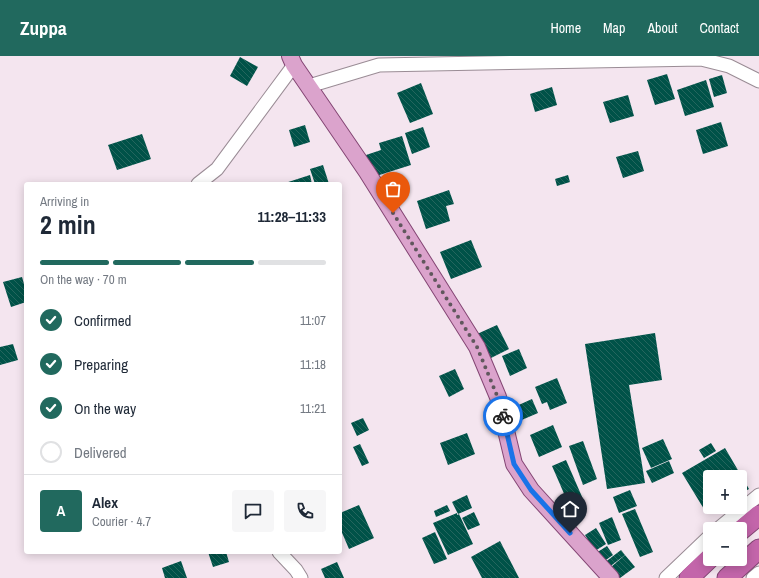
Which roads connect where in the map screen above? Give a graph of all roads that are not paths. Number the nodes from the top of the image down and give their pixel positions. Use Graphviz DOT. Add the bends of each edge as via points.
graph roads {
  1 [pos="292,60"];
  2 [pos="759,81"];
  3 [pos="309,86"];
  4 [pos="201,182"];
  5 [pos="759,495"];
  6 [pos="759,515"];
  7 [pos="726,522"];
  8 [pos="747,525"];
  9 [pos="703,543"];
  10 [pos="759,549"];
  11 [pos="282,554"];
  12 [pos="703,565"];
  13 [pos="759,573"];
  14 [pos="301,578"];
  15 [pos="611,578"];
  16 [pos="666,578"];
  17 [pos="689,578"];
  18 [pos="727,578"];
  19 [pos="753,578"];
  1 -- 3 [label="main road"];
  1 -- 4 [label="street" via="217,169"];
  2 -- 3 [label="street" via="729,66 701,59 379,65"];
  3 -- 15 [label="main road" via="368,172 477,347 498,398 514,464 531,490"];
  5 -- 7 [label="street"];
  6 -- 8 [label="highway"];
  9 -- 16 [label="street"];
  10 -- 18 [label="highway"];
  11 -- 14 [label="street"];
  12 -- 17 [label="highway"];
  13 -- 19 [label="street"];
}
